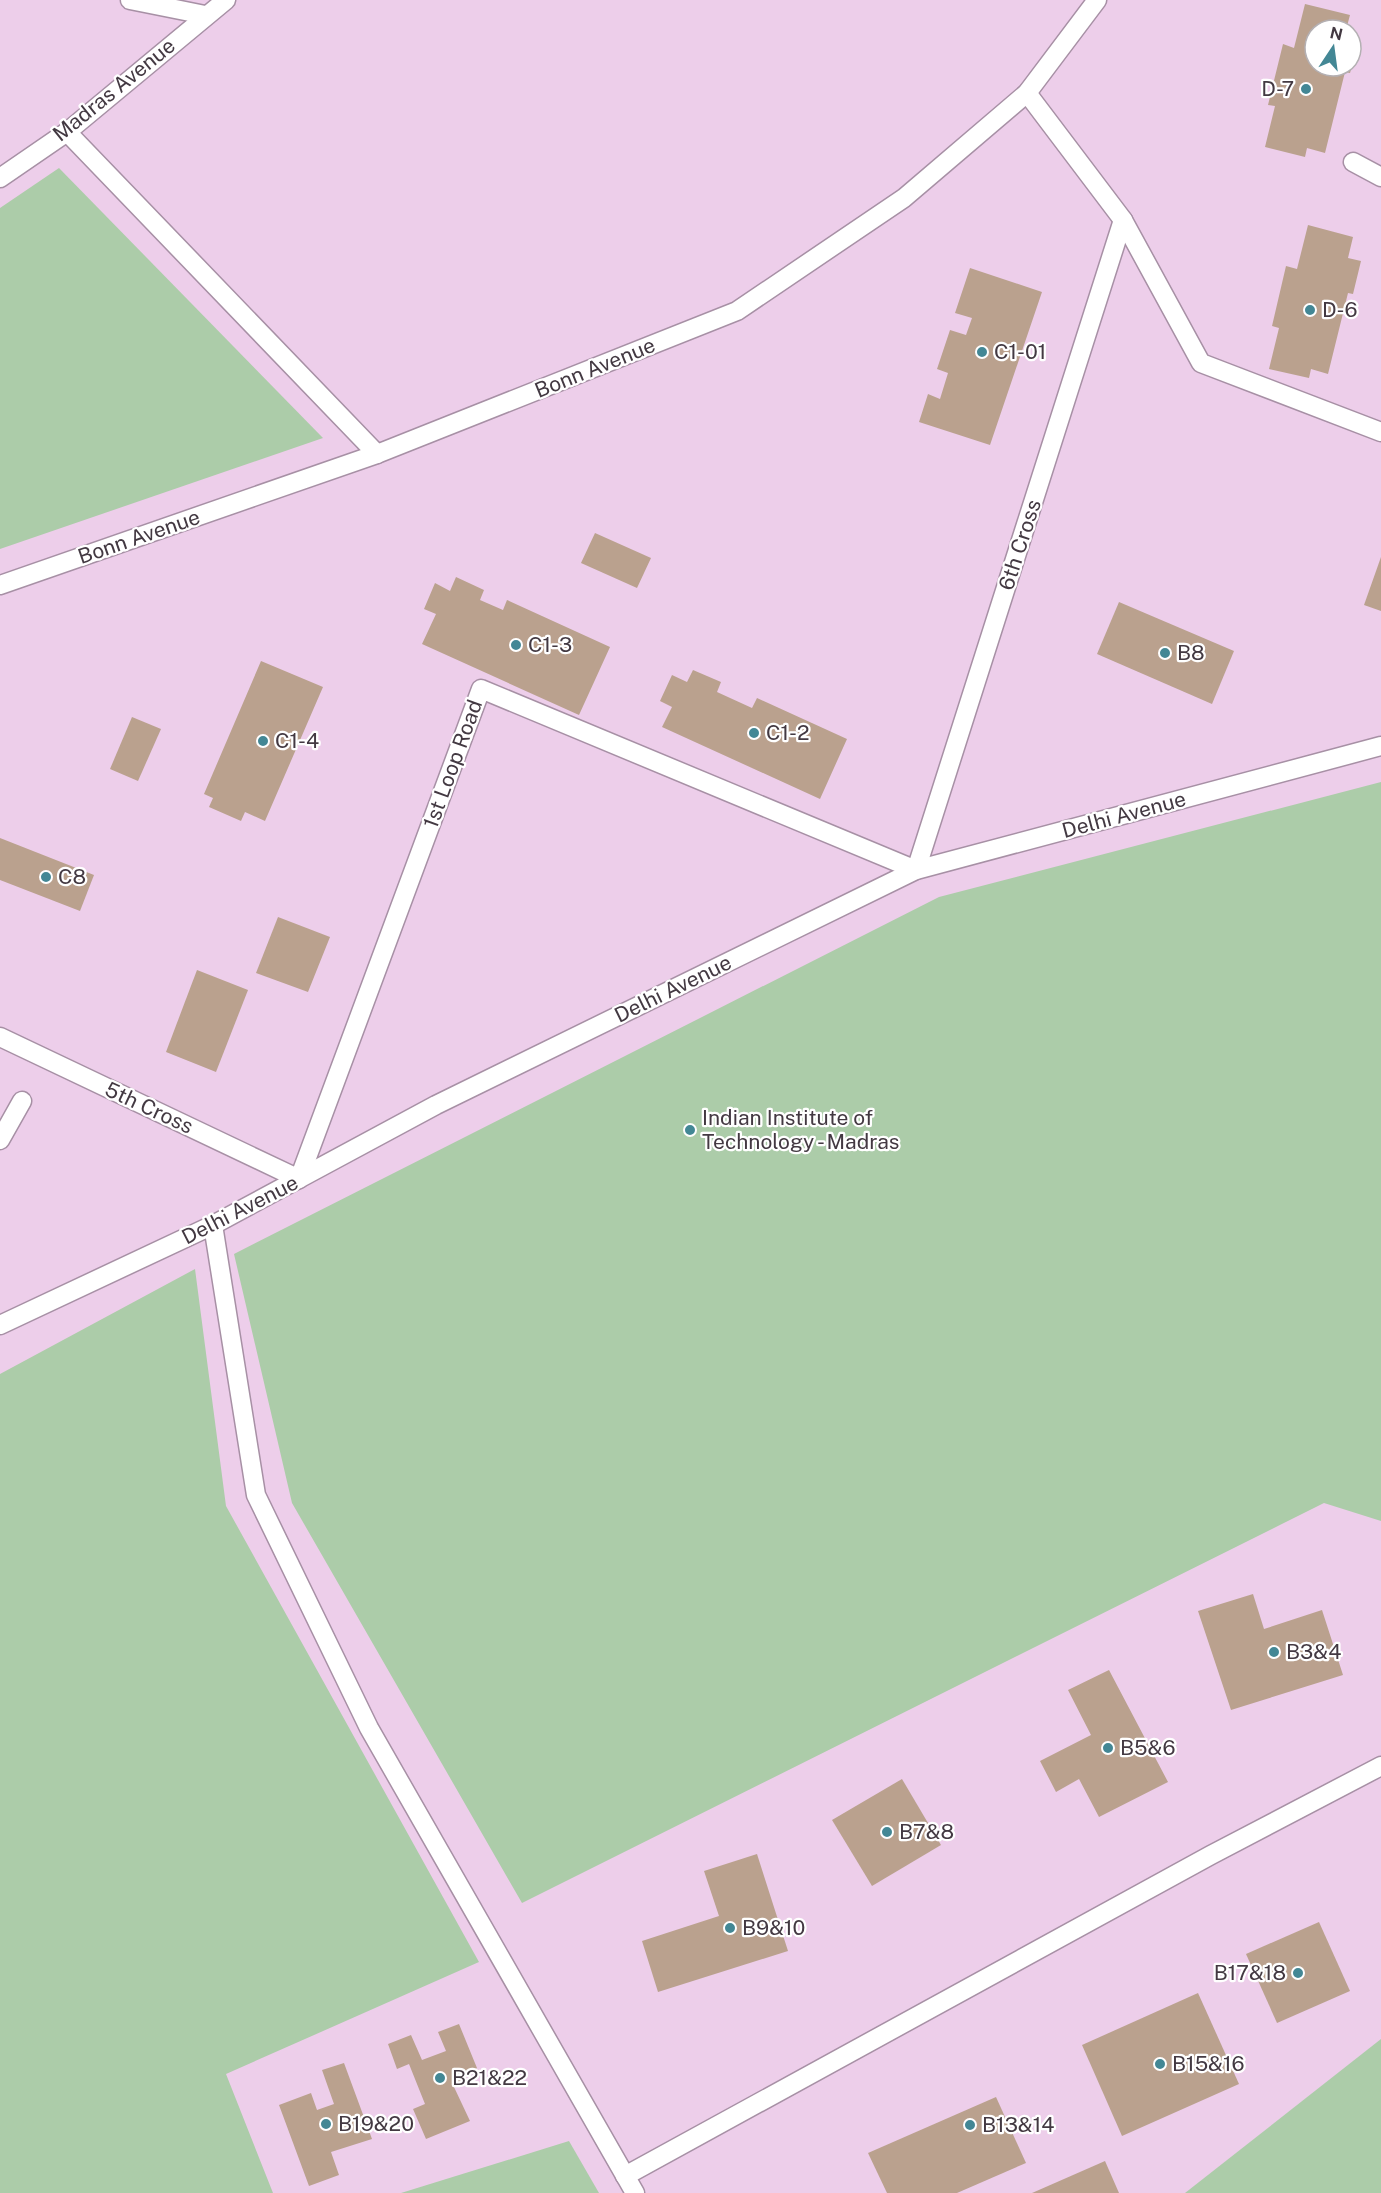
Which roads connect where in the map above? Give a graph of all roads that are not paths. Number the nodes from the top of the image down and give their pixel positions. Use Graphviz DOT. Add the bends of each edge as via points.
graph roads {
  1 [pos="130,0"];
  2 [pos="225,0"];
  3 [pos="1097,0"];
  4 [pos="205,15"];
  5 [pos="1027,93"];
  6 [pos="67,132"];
  7 [pos="1353,162"];
  8 [pos="1381,177"];
  9 [pos="0,178"];
  10 [pos="1123,220"];
  11 [pos="1381,432"];
  12 [pos="377,454"];
  13 [pos="0,585"];
  14 [pos="1381,746"];
  15 [pos="916,870"];
  16 [pos="0,1037"];
  17 [pos="22,1101"];
  18 [pos="0,1140"];
  19 [pos="299,1179"];
  20 [pos="213,1225"];
  21 [pos="0,1325"];
  22 [pos="1381,1766"];
  23 [pos="625,2176"];
  24 [pos="635,2193"];
  1 -- 4 [label="lane"];
  2 -- 4 [label="lane, Madras Avenue"];
  3 -- 5 [label="lane, Bonn Avenue"];
  4 -- 6 [label="lane, Madras Avenue"];
  5 -- 10 [label="lane"];
  5 -- 12 [label="lane, Bonn Avenue" via="904,198 737,311"];
  6 -- 9 [label="lane, Madras Avenue"];
  6 -- 12 [label="lane"];
  7 -- 8 [label="lane"];
  10 -- 11 [label="lane" via="1202,363"];
  10 -- 15 [label="lane, 6th Cross"];
  12 -- 13 [label="lane, Bonn Avenue"];
  14 -- 15 [label="lane, Delhi Avenue"];
  15 -- 19 [label="lane, Delhi Avenue" via="436,1105"];
  15 -- 19 [label="lane, 1st Loop Road" via="481,689"];
  16 -- 19 [label="lane, 5th Cross"];
  17 -- 18 [label="lane"];
  19 -- 20 [label="lane, Delhi Avenue"];
  20 -- 21 [label="lane, Delhi Avenue"];
  20 -- 23 [label="lane" via="256,1495 369,1728"];
  22 -- 23 [label="lane"];
  23 -- 24 [label="lane"];
}
